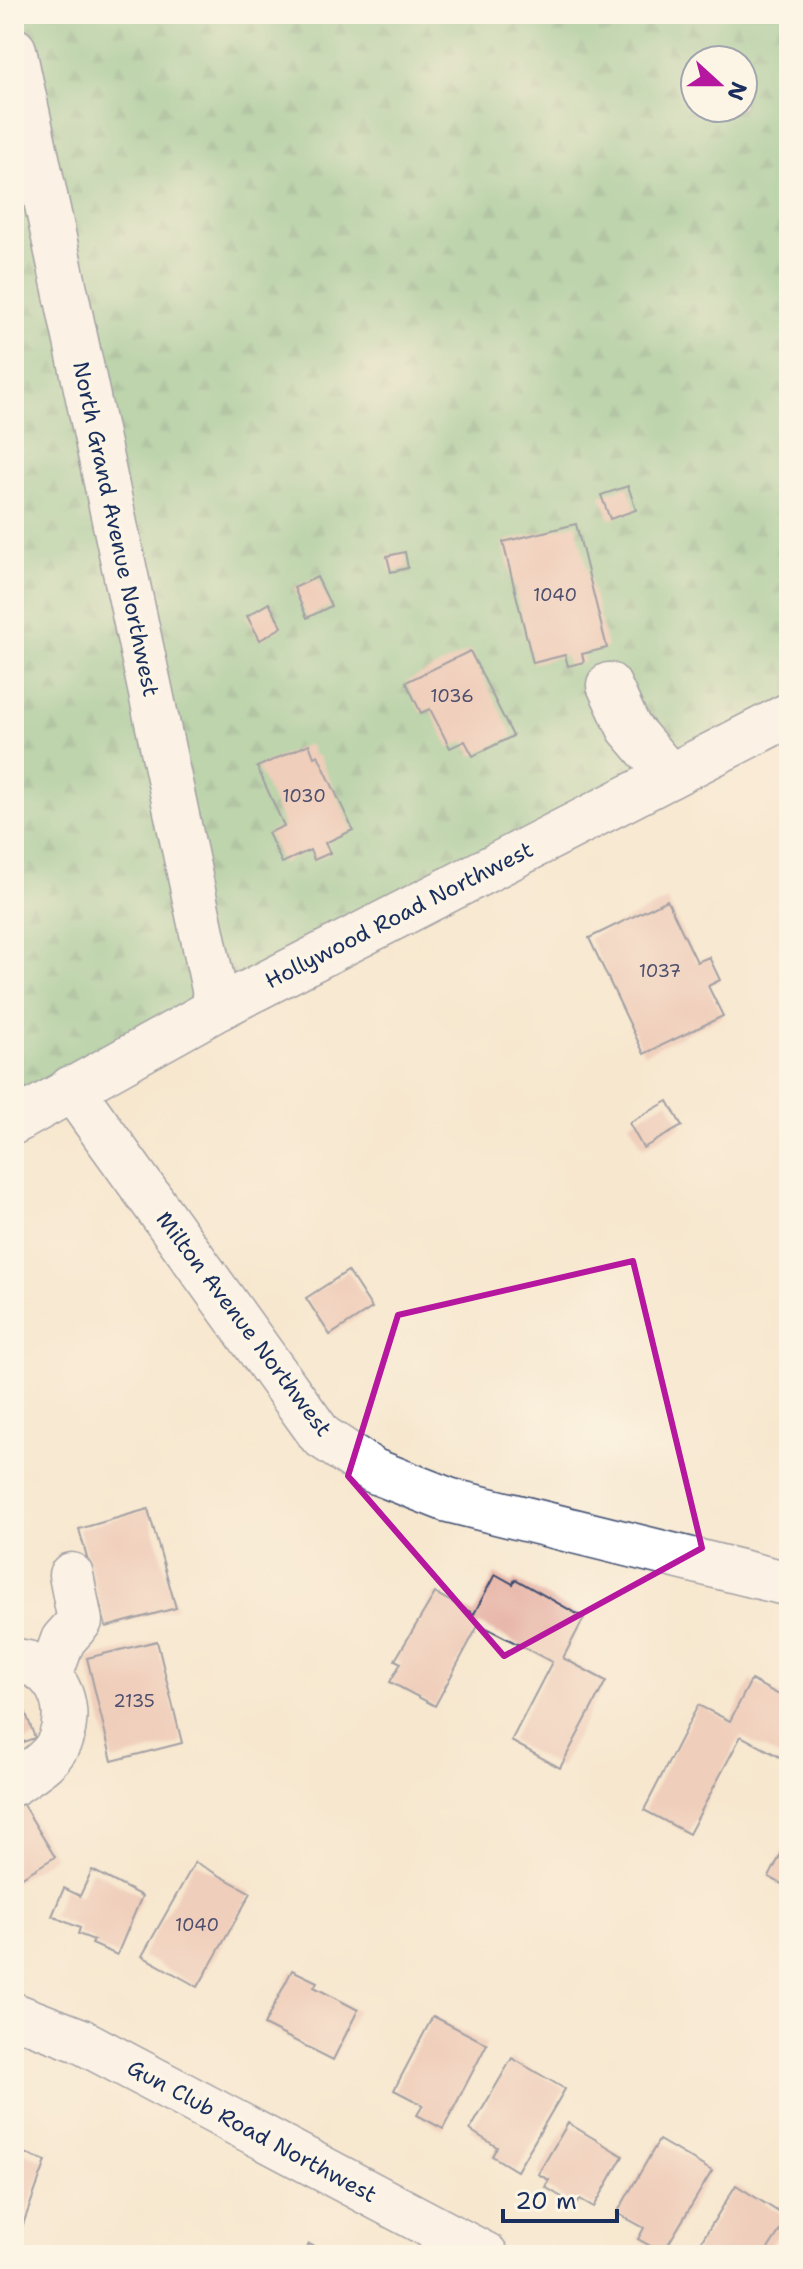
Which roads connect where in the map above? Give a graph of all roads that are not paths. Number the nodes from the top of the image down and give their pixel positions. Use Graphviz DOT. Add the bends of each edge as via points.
graph roads {
  1 [pos="14,50"];
  2 [pos="609,685"];
  3 [pos="789,715"];
  4 [pos="670,776"];
  5 [pos="218,1008"];
  6 [pos="71,1088"];
  7 [pos="14,1122"];
  8 [pos="71,1575"];
  9 [pos="789,1584"];
  10 [pos="32,1668"];
  11 [pos="14,1783"];
  12 [pos="14,2015"];
  13 [pos="486,2255"];
  1 -- 5 [label="street, North Grand Avenue Northwest"];
  2 -- 4 [label="street" via="629,728"];
  3 -- 4 [label="street, Hollywood Road Northwest"];
  4 -- 5 [label="street, Hollywood Road Northwest"];
  5 -- 6 [label="street, Hollywood Road Northwest"];
  6 -- 7 [label="street, Hollywood Road Northwest"];
  6 -- 9 [label="street, Milton Avenue Northwest" via="321,1436 374,1471 448,1500"];
  8 -- 10 [label="street" via="80,1621"];
  10 -- 11 [label="street" via="62,1692 64,1716 60,1740 42,1765"];
  12 -- 13 [label="street, Gun Club Road Northwest" via="79,2040"];
}
